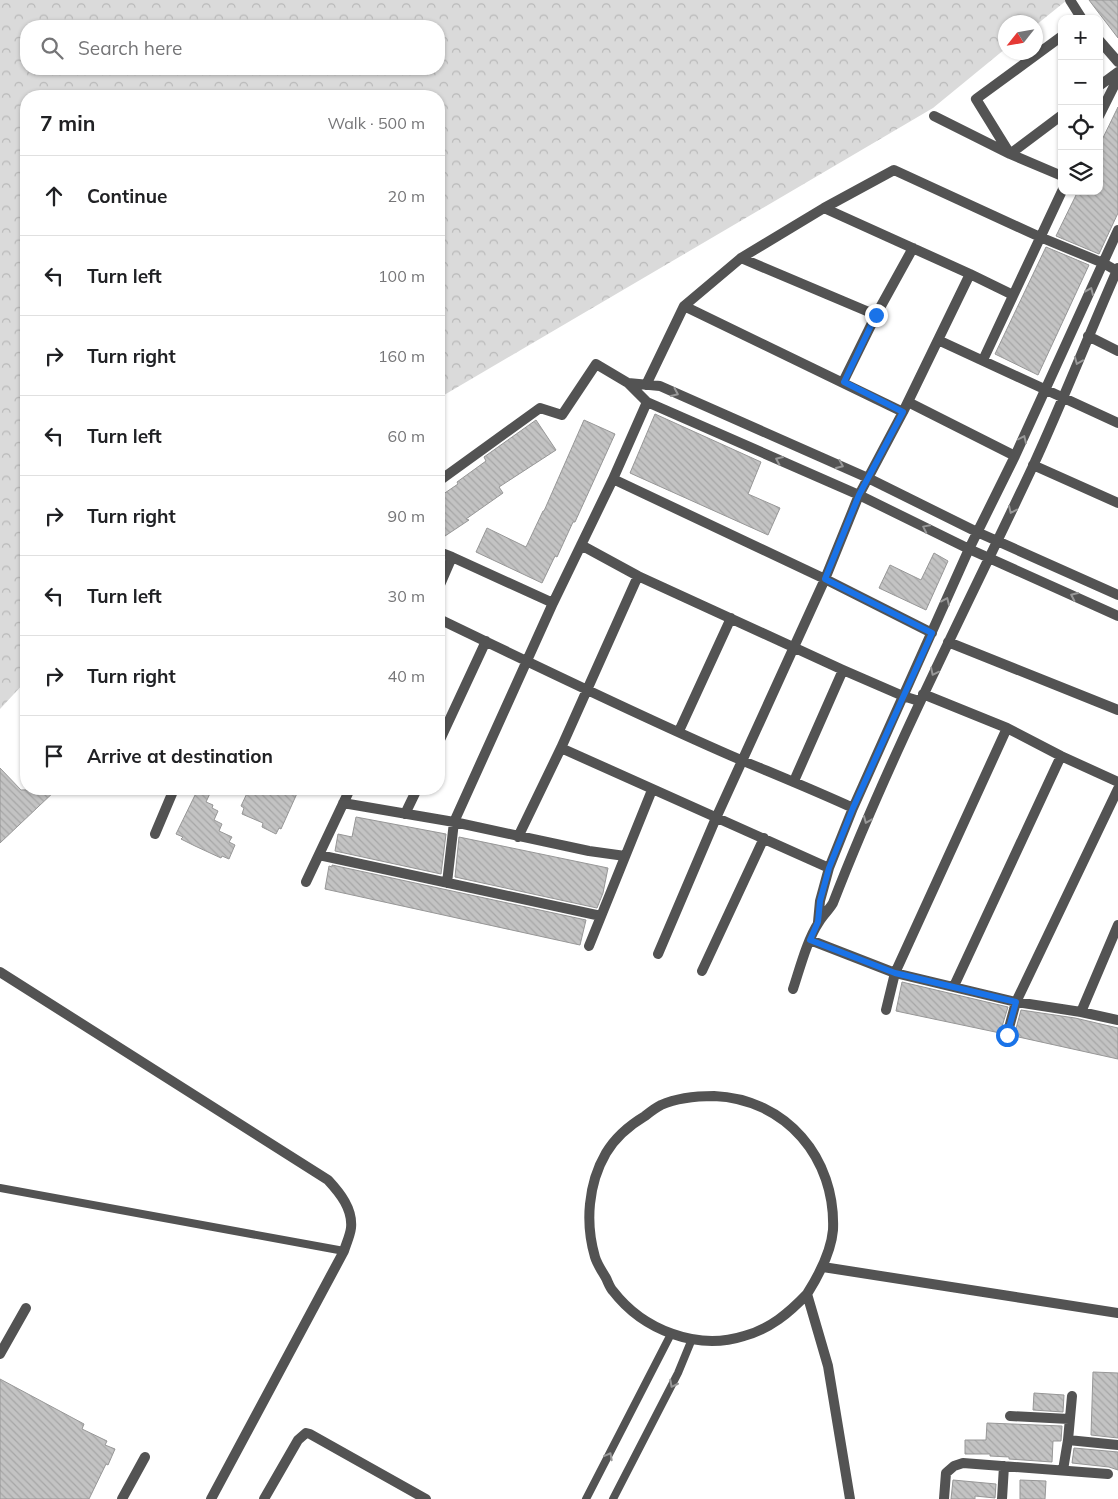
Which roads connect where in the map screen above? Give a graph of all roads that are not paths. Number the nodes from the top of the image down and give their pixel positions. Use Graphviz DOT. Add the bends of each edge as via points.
graph roads {
  1 [pos="1070,0"];
  2 [pos="1079,15"];
  3 [pos="1058,39"];
  4 [pos="1103,44"];
  5 [pos="1118,61"];
  6 [pos="1118,72"];
  7 [pos="1118,78"];
  8 [pos="1103,83"];
  9 [pos="1103,108"];
  10 [pos="934,116"];
  11 [pos="1058,117"];
  12 [pos="1010,154"];
  13 [pos="1058,174"];
  14 [pos="1060,195"];
  15 [pos="824,208"];
  16 [pos="1118,230"];
  17 [pos="1040,237"];
  18 [pos="913,248"];
  19 [pos="741,258"];
  20 [pos="1103,263"];
  21 [pos="1117,270"];
  22 [pos="970,274"];
  23 [pos="1013,296"];
  24 [pos="684,306"];
  25 [pos="876,315"];
  26 [pos="1088,336"];
  27 [pos="938,340"];
  28 [pos="1118,350"];
  29 [pos="983,360"];
  30 [pos="844,382"];
  31 [pos="628,384"];
  32 [pos="646,385"];
  33 [pos="1045,390"];
  34 [pos="1062,398"];
  35 [pos="647,402"];
  36 [pos="908,402"];
  37 [pos="903,412"];
  38 [pos="1118,423"];
  39 [pos="1015,456"];
  40 [pos="1033,465"];
  41 [pos="445,477"];
  42 [pos="868,478"];
  43 [pos="613,479"];
  44 [pos="859,495"];
  45 [pos="1118,503"];
  46 [pos="977,532"];
  47 [pos="997,540"];
  48 [pos="581,545"];
  49 [pos="969,549"];
  50 [pos="445,554"];
  51 [pos="452,557"];
  52 [pos="989,557"];
  53 [pos="445,573"];
  54 [pos="638,576"];
  55 [pos="825,579"];
  56 [pos="1118,596"];
  57 [pos="553,603"];
  58 [pos="1118,616"];
  59 [pos="731,618"];
  60 [pos="445,622"];
  61 [pos="932,633"];
  62 [pos="486,641"];
  63 [pos="948,642"];
  64 [pos="793,646"];
  65 [pos="527,661"];
  66 [pos="843,670"];
  67 [pos="587,690"];
  68 [pos="903,696"];
  69 [pos="921,698"];
  70 [pos="1118,710"];
  71 [pos="1007,728"];
  72 [pos="445,729"];
  73 [pos="680,731"];
  74 [pos="561,748"];
  75 [pos="1062,756"];
  76 [pos="742,760"];
  77 [pos="794,781"];
  78 [pos="1118,782"];
  79 [pos="1118,789"];
  80 [pos="652,790"];
  81 [pos="171,795"];
  82 [pos="347,795"];
  83 [pos="414,795"];
  84 [pos="343,803"];
  85 [pos="853,808"];
  86 [pos="405,814"];
  87 [pos="716,818"];
  88 [pos="454,822"];
  89 [pos="155,834"];
  90 [pos="518,836"];
  91 [pos="764,838"];
  92 [pos="319,855"];
  93 [pos="625,856"];
  94 [pos="829,868"];
  95 [pos="306,882"];
  96 [pos="446,883"];
  97 [pos="601,916"];
  98 [pos="818,922"];
  99 [pos="1118,925"];
  100 [pos="810,940"];
  101 [pos="589,946"];
  102 [pos="658,954"];
  103 [pos="702,971"];
  104 [pos="0,972"];
  105 [pos="895,973"];
  106 [pos="954,986"];
  107 [pos="793,989"];
  108 [pos="1016,1002"];
  109 [pos="886,1010"];
  110 [pos="1081,1012"];
  111 [pos="1118,1020"];
  112 [pos="1007,1035"];
  113 [pos="0,1188"];
  114 [pos="344,1251"];
  115 [pos="823,1267"];
  116 [pos="807,1294"];
  117 [pos="26,1308"];
  118 [pos="1118,1313"];
  119 [pos="671,1334"];
  120 [pos="692,1339"];
  121 [pos="0,1354"];
  122 [pos="1072,1396"];
  123 [pos="1010,1416"];
  124 [pos="1069,1419"];
  125 [pos="1068,1440"];
  126 [pos="1118,1445"];
  127 [pos="145,1457"];
  128 [pos="1004,1466"];
  129 [pos="1063,1470"];
  130 [pos="1108,1474"];
  131 [pos="267,1498"];
  132 [pos="122,1499"];
  133 [pos="211,1499"];
  134 [pos="426,1499"];
  135 [pos="586,1499"];
  136 [pos="613,1499"];
  137 [pos="850,1499"];
  138 [pos="944,1499"];
  139 [pos="1002,1499"];
  1 -- 2 [label="street"];
  3 -- 12 [label="street" via="976,99"];
  4 -- 5 [label="street"];
  6 -- 8 [label="street"];
  7 -- 9 [label="street"];
  10 -- 12 [label="street"];
  11 -- 12 [label="street"];
  12 -- 13 [label="street"];
  14 -- 17 [label="street"];
  15 -- 17 [label="street" via="894,170"];
  15 -- 18 [label="street"];
  15 -- 19 [label="street"];
  16 -- 20 [label="street"];
  17 -- 20 [label="street"];
  17 -- 23 [label="street"];
  18 -- 22 [label="street"];
  18 -- 25 [label="street"];
  19 -- 24 [label="street"];
  19 -- 25 [label="street"];
  20 -- 21 [label="street"];
  33 -- 20 [label="street, one-way"];
  21 -- 26 [label="street"];
  22 -- 23 [label="street"];
  22 -- 27 [label="street"];
  23 -- 29 [label="street"];
  24 -- 30 [label="street"];
  24 -- 32 [label="street"];
  25 -- 30 [label="street"];
  26 -- 28 [label="street"];
  26 -- 34 [label="street, one-way"];
  27 -- 29 [label="street"];
  27 -- 36 [label="street"];
  29 -- 33 [label="street"];
  30 -- 37 [label="street"];
  31 -- 32 [label="street"];
  31 -- 35 [label="street"];
  31 -- 41 [label="street" via="596,364 562,415 540,408"];
  32 -- 42 [label="street, one-way" via="660,386"];
  33 -- 34 [label="street"];
  39 -- 33 [label="street, one-way"];
  34 -- 38 [label="street"];
  34 -- 40 [label="street"];
  35 -- 43 [label="street"];
  44 -- 35 [label="street, one-way"];
  36 -- 37 [label="street"];
  36 -- 39 [label="street"];
  37 -- 42 [label="street"];
  39 -- 46 [label="street"];
  40 -- 45 [label="street"];
  40 -- 47 [label="street, one-way"];
  42 -- 44 [label="street"];
  42 -- 46 [label="street"];
  43 -- 48 [label="street"];
  43 -- 55 [label="street"];
  49 -- 44 [label="street, one-way"];
  44 -- 55 [label="street"];
  46 -- 47 [label="street"];
  46 -- 49 [label="street"];
  47 -- 52 [label="street"];
  47 -- 56 [label="street"];
  48 -- 54 [label="street"];
  48 -- 57 [label="street"];
  49 -- 52 [label="street"];
  61 -- 49 [label="street, one-way"];
  50 -- 51 [label="street"];
  51 -- 53 [label="street"];
  51 -- 57 [label="street"];
  58 -- 52 [label="street, one-way"];
  52 -- 63 [label="street"];
  54 -- 59 [label="street"];
  54 -- 67 [label="street"];
  55 -- 61 [label="street"];
  55 -- 64 [label="street"];
  57 -- 65 [label="street"];
  59 -- 64 [label="street"];
  59 -- 73 [label="street"];
  60 -- 62 [label="street"];
  61 -- 68 [label="street"];
  62 -- 65 [label="street"];
  62 -- 72 [label="street"];
  63 -- 69 [label="street, one-way"];
  63 -- 70 [label="street"];
  64 -- 66 [label="street"];
  64 -- 76 [label="street"];
  65 -- 67 [label="street"];
  65 -- 88 [label="street"];
  66 -- 68 [label="street"];
  66 -- 77 [label="street"];
  67 -- 73 [label="street"];
  67 -- 74 [label="street"];
  68 -- 69 [label="street"];
  68 -- 85 [label="street"];
  69 -- 71 [label="street"];
  69 -- 98 [label="street, one-way" via="833,902"];
  71 -- 75 [label="street"];
  71 -- 105 [label="street"];
  73 -- 76 [label="street"];
  74 -- 80 [label="street"];
  74 -- 90 [label="street"];
  75 -- 78 [label="street"];
  75 -- 106 [label="street"];
  76 -- 77 [label="street"];
  76 -- 87 [label="street"];
  77 -- 85 [label="street"];
  79 -- 108 [label="street"];
  80 -- 87 [label="street"];
  80 -- 93 [label="street"];
  81 -- 89 [label="street"];
  82 -- 84 [label="street"];
  83 -- 86 [label="street"];
  84 -- 86 [label="street"];
  84 -- 92 [label="street"];
  85 -- 94 [label="street"];
  86 -- 88 [label="street"];
  87 -- 91 [label="street"];
  87 -- 102 [label="street"];
  88 -- 90 [label="street"];
  88 -- 96 [label="street"];
  90 -- 93 [label="street"];
  91 -- 94 [label="street"];
  91 -- 103 [label="street"];
  92 -- 95 [label="street"];
  92 -- 96 [label="street"];
  93 -- 97 [label="street"];
  94 -- 98 [label="street"];
  96 -- 97 [label="street"];
  97 -- 101 [label="street"];
  98 -- 100 [label="street"];
  99 -- 110 [label="street"];
  100 -- 105 [label="street"];
  100 -- 107 [label="street"];
  104 -- 114 [label="street" via="328,1180 341,1194 349,1210 351,1228"];
  105 -- 106 [label="street"];
  105 -- 109 [label="street"];
  106 -- 108 [label="street"];
  108 -- 110 [label="street"];
  108 -- 112 [label="street"];
  110 -- 111 [label="street"];
  113 -- 114 [label="lane"];
  114 -- 133 [label="street"];
  115 -- 116 [label="street"];
  115 -- 118 [label="street"];
  115 -- 119 [label="street" via="833,1232 831,1195 819,1160 797,1131 767,1109 733,1097 696,1096 661,1105 630,1125 606,1153 592,1186 588,1223 595,1259 612,1291 638,1317"];
  116 -- 120 [label="street" via="789,1313 768,1327 743,1337 718,1341"];
  116 -- 137 [label="street" via="828,1366"];
  117 -- 121 [label="street"];
  119 -- 120 [label="street"];
  135 -- 119 [label="lane, one-way"];
  120 -- 136 [label="lane, one-way"];
  122 -- 124 [label="street"];
  123 -- 124 [label="street"];
  124 -- 125 [label="street"];
  125 -- 126 [label="street"];
  125 -- 129 [label="street"];
  127 -- 132 [label="street"];
  128 -- 129 [label="street"];
  128 -- 138 [label="street" via="962,1463 954,1466 946,1473"];
  128 -- 139 [label="street"];
  129 -- 130 [label="street"];
  131 -- 134 [label="street" via="298,1440 306,1433"];
}
